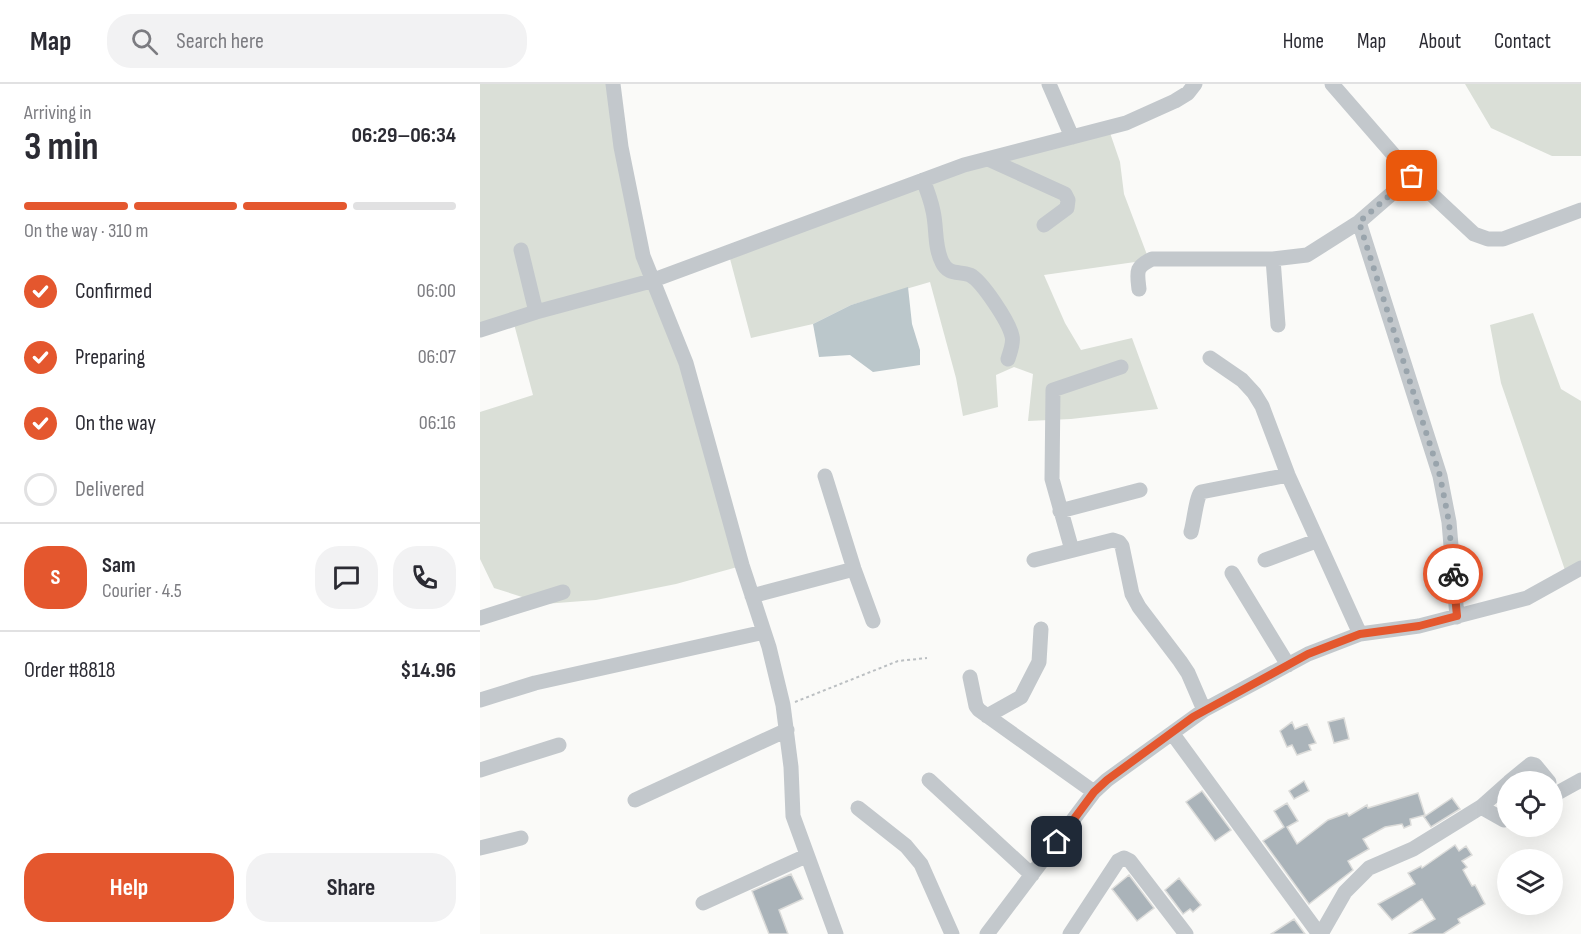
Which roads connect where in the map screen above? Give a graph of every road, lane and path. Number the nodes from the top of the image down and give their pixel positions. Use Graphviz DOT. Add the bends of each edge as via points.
graph roads {
  1 [pos="613,84"];
  2 [pos="1049,84"];
  3 [pos="1195,84"];
  4 [pos="1332,84"];
  5 [pos="1072,138"];
  6 [pos="988,159"];
  7 [pos="1412,176"];
  8 [pos="923,180"];
  9 [pos="1581,210"];
  10 [pos="1359,222"];
  11 [pos="1044,225"];
  12 [pos="521,250"];
  13 [pos="1273,259"];
  14 [pos="651,281"];
  15 [pos="1139,289"];
  16 [pos="536,312"];
  17 [pos="1278,325"];
  18 [pos="480,330"];
  19 [pos="1210,358"];
  20 [pos="1008,359"];
  21 [pos="1121,367"];
  22 [pos="1288,475"];
  23 [pos="825,476"];
  24 [pos="1140,490"];
  25 [pos="1060,511"];
  26 [pos="1191,532"];
  27 [pos="1316,541"];
  28 [pos="1072,550"];
  29 [pos="1034,560"];
  30 [pos="1265,560"];
  31 [pos="1581,568"];
  32 [pos="854,569"];
  33 [pos="1232,573"];
  34 [pos="563,592"];
  35 [pos="752,596"];
  36 [pos="1457,616"];
  37 [pos="480,618"];
  38 [pos="873,621"];
  39 [pos="1041,629"];
  40 [pos="764,632"];
  41 [pos="1360,634"];
  42 [pos="927,658"];
  43 [pos="1288,665"];
  44 [pos="970,677"];
  45 [pos="480,700"];
  46 [pos="783,705"];
  47 [pos="1204,710"];
  48 [pos="987,716"];
  49 [pos="787,730"];
  50 [pos="1172,734"];
  51 [pos="559,745"];
  52 [pos="480,770"];
  53 [pos="1522,771"];
  54 [pos="1540,771"];
  55 [pos="929,780"];
  56 [pos="1581,780"];
  57 [pos="1563,786"];
  58 [pos="1094,792"];
  59 [pos="1497,792"];
  60 [pos="635,800"];
  61 [pos="1481,807"];
  62 [pos="858,808"];
  63 [pos="1497,816"];
  64 [pos="521,838"];
  65 [pos="480,848"];
  66 [pos="806,855"];
  67 [pos="1032,875"];
  68 [pos="703,903"];
  69 [pos="837,934"];
  70 [pos="952,934"];
  71 [pos="987,934"];
  72 [pos="1070,934"];
  73 [pos="1186,934"];
  74 [pos="1320,934"];
  1 -- 14 [label="street" via="621,147"];
  2 -- 5 [label="street"];
  3 -- 5 [label="street" via="1182,97 1135,119"];
  4 -- 7 [label="street"];
  5 -- 6 [label="street"];
  6 -- 8 [label="street"];
  6 -- 11 [label="street" via="1065,194 1067,208"];
  7 -- 9 [label="street" via="1474,234 1488,239 1503,239"];
  7 -- 10 [label="street"];
  8 -- 14 [label="street"];
  8 -- 20 [label="street" via="943,263 949,271 971,276 999,309 1012,336"];
  10 -- 13 [label="street" via="1306,255"];
  10 -- 36 [label="street" via="1440,476 1449,522"];
  12 -- 16 [label="street"];
  13 -- 15 [label="street" via="1152,259 1137,271"];
  13 -- 17 [label="street"];
  14 -- 16 [label="street"];
  14 -- 35 [label="street" via="686,363"];
  16 -- 18 [label="street"];
  19 -- 22 [label="street" via="1254,393"];
  21 -- 25 [label="street" via="1053,390 1051,472"];
  22 -- 26 [label="street" via="1201,492"];
  22 -- 27 [label="street"];
  23 -- 32 [label="street"];
  24 -- 25 [label="street"];
  25 -- 28 [label="street"];
  27 -- 30 [label="street"];
  27 -- 41 [label="street"];
  28 -- 29 [label="street"];
  28 -- 47 [label="street" via="1119,542 1138,607 1188,673"];
  31 -- 36 [label="street" via="1527,598"];
  32 -- 35 [label="street"];
  32 -- 38 [label="street"];
  33 -- 43 [label="street"];
  34 -- 37 [label="street"];
  35 -- 40 [label="street"];
  36 -- 41 [label="street"];
  39 -- 48 [label="street" via="1040,662 1021,697"];
  40 -- 45 [label="street" via="565,676"];
  40 -- 46 [label="street"];
  41 -- 43 [label="street"];
  42 -- 46 [label="path" via="898,661"];
  43 -- 47 [label="street"];
  44 -- 48 [label="street" via="976,706"];
  46 -- 49 [label="street"];
  47 -- 50 [label="street"];
  48 -- 58 [label="street"];
  49 -- 60 [label="street"];
  49 -- 66 [label="street" via="793,816"];
  50 -- 58 [label="street"];
  50 -- 74 [label="street"];
  51 -- 52 [label="street"];
  53 -- 54 [label="street" via="1531,764"];
  55 -- 67 [label="street"];
  56 -- 57 [label="street"];
  58 -- 67 [label="street"];
  59 -- 61 [label="street"];
  61 -- 63 [label="street"];
  61 -- 74 [label="street" via="1413,849 1369,868 1345,892"];
  62 -- 70 [label="street" via="906,846 921,864"];
  64 -- 65 [label="street"];
  66 -- 68 [label="street"];
  66 -- 69 [label="street"];
  67 -- 71 [label="street"];
  72 -- 73 [label="street" via="1118,861 1124,858"];
}
